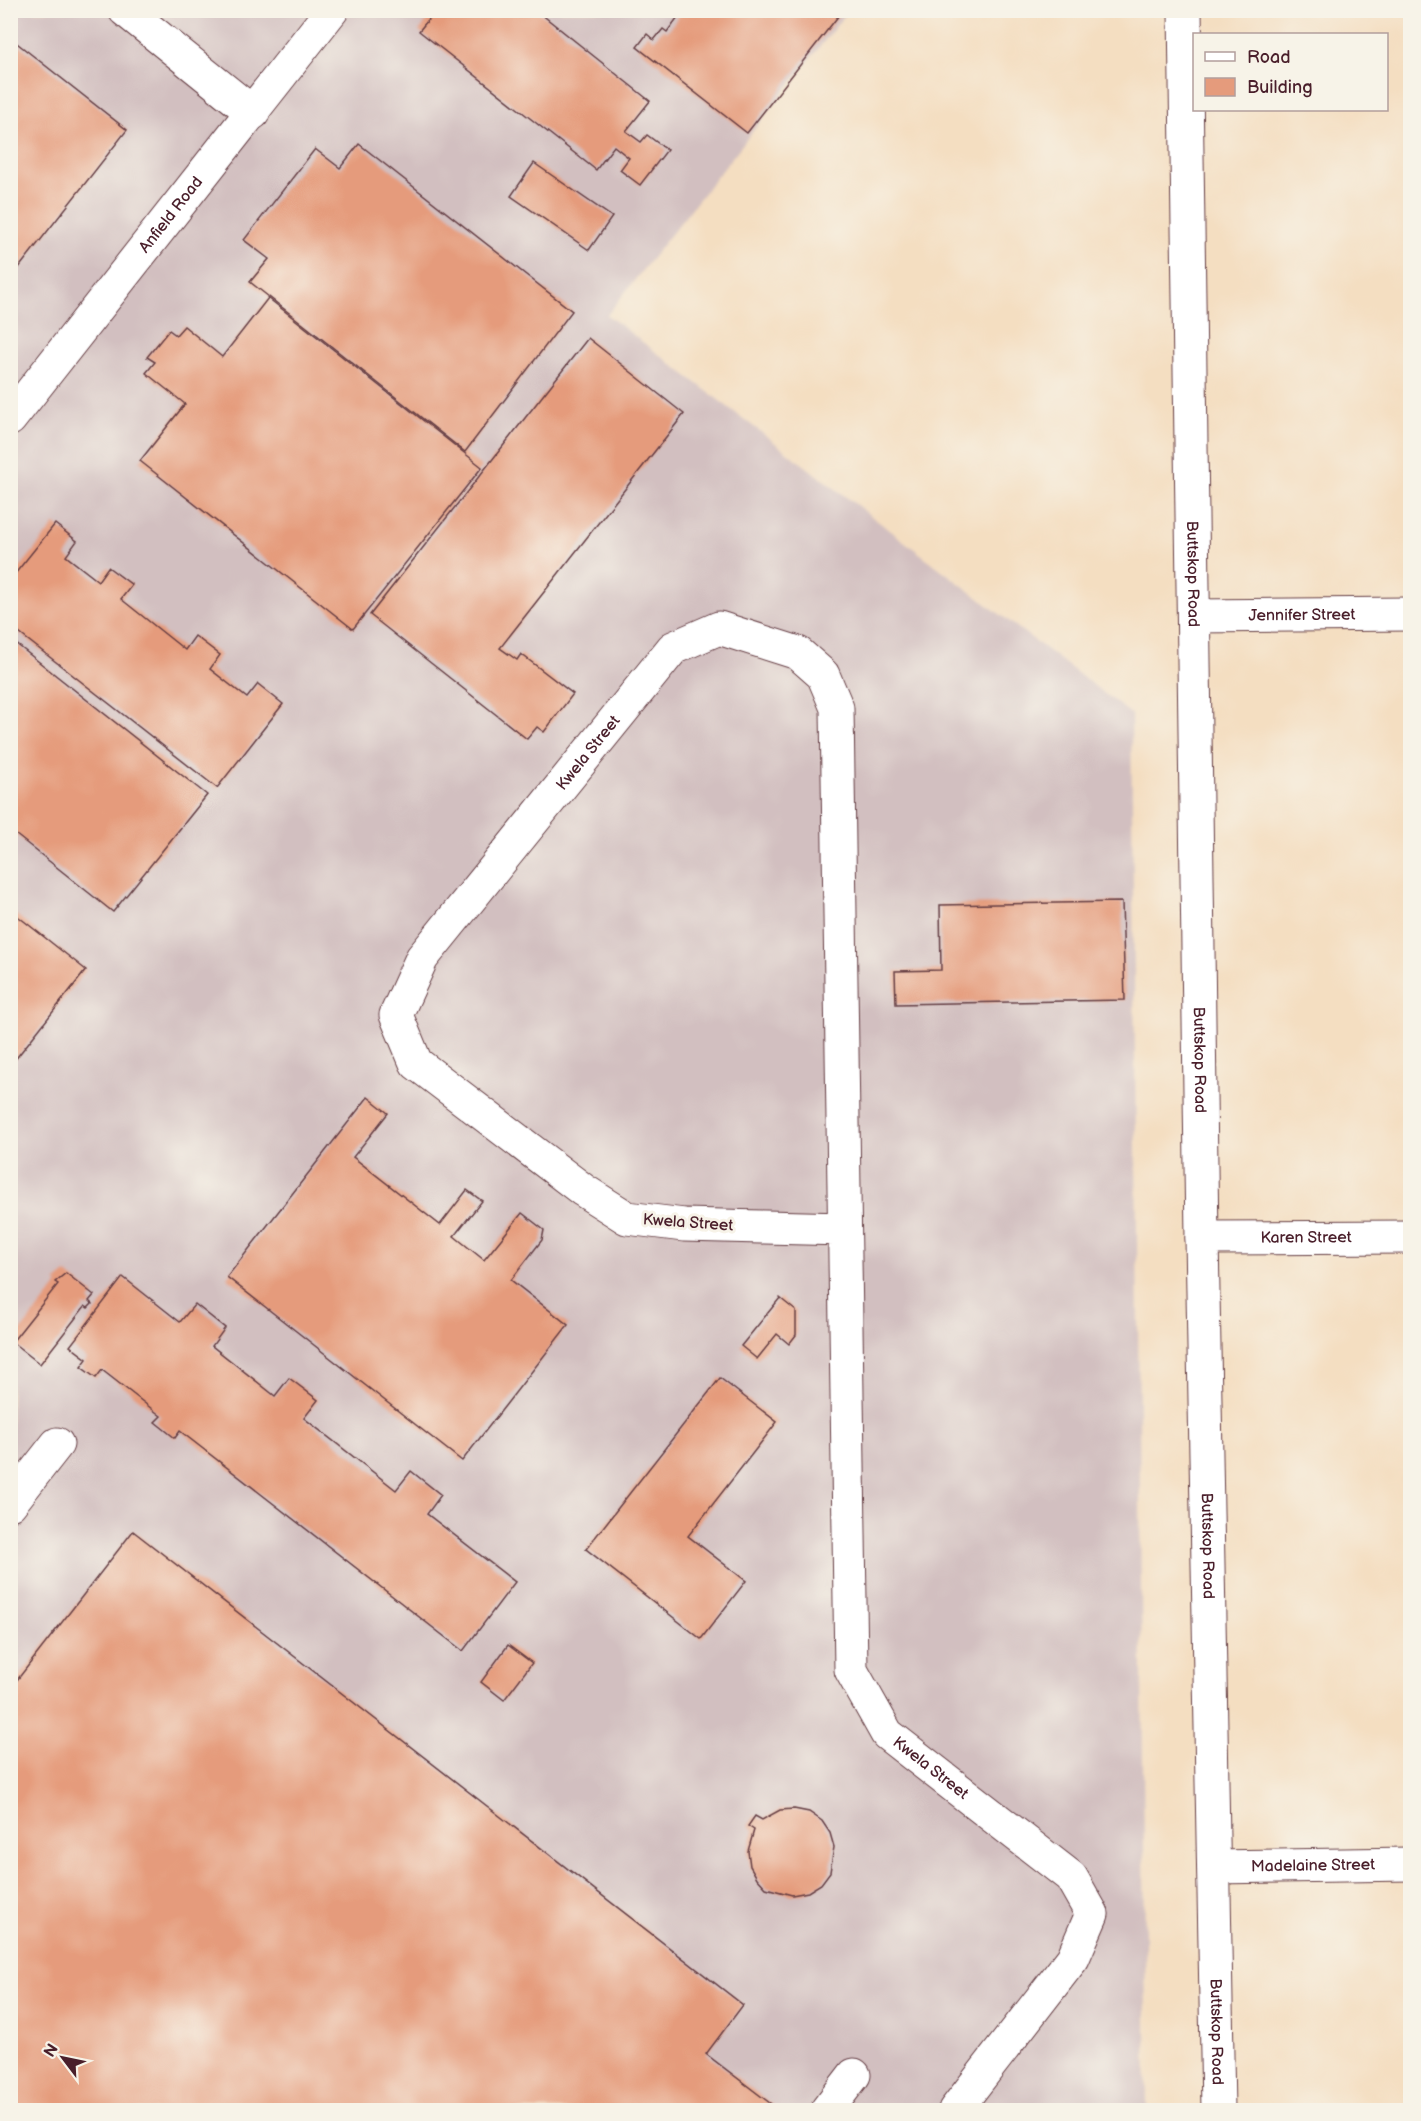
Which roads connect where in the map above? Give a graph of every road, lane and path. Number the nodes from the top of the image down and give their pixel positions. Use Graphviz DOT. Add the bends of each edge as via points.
graph roads {
  1 [pos="125,10"];
  2 [pos="332,10"];
  3 [pos="1185,10"];
  4 [pos="253,113"];
  5 [pos="10,419"];
  6 [pos="1410,614"];
  7 [pos="1194,616"];
  8 [pos="844,1229"];
  9 [pos="1410,1237"];
  10 [pos="1202,1238"];
  11 [pos="57,1444"];
  12 [pos="10,1504"];
  13 [pos="1410,1864"];
  14 [pos="1214,1866"];
  15 [pos="854,2075"];
  16 [pos="827,2110"];
  17 [pos="955,2110"];
  18 [pos="1218,2110"];
  1 -- 4 [label="street"];
  2 -- 4 [label="street, Anfield Road"];
  3 -- 7 [label="street, Buttskop Road"];
  4 -- 5 [label="street, Anfield Road"];
  6 -- 7 [label="street, Jennifer Street"];
  7 -- 10 [label="street, Buttskop Road"];
  8 -- 8 [label="street, Kwela Street" via="684,1226 627,1218 582,1190 417,1063 396,1015 422,958 673,648 719,628 798,653 823,675 837,708"];
  8 -- 17 [label="street, Kwela Street" via="851,1670 887,1734 1071,1877 1092,1914 1072,1958"];
  9 -- 10 [label="street, Karen Street"];
  10 -- 14 [label="street, Buttskop Road"];
  11 -- 12 [label="street"];
  13 -- 14 [label="street, Madelaine Street"];
  14 -- 18 [label="street, Buttskop Road"];
  15 -- 16 [label="street"];
}
